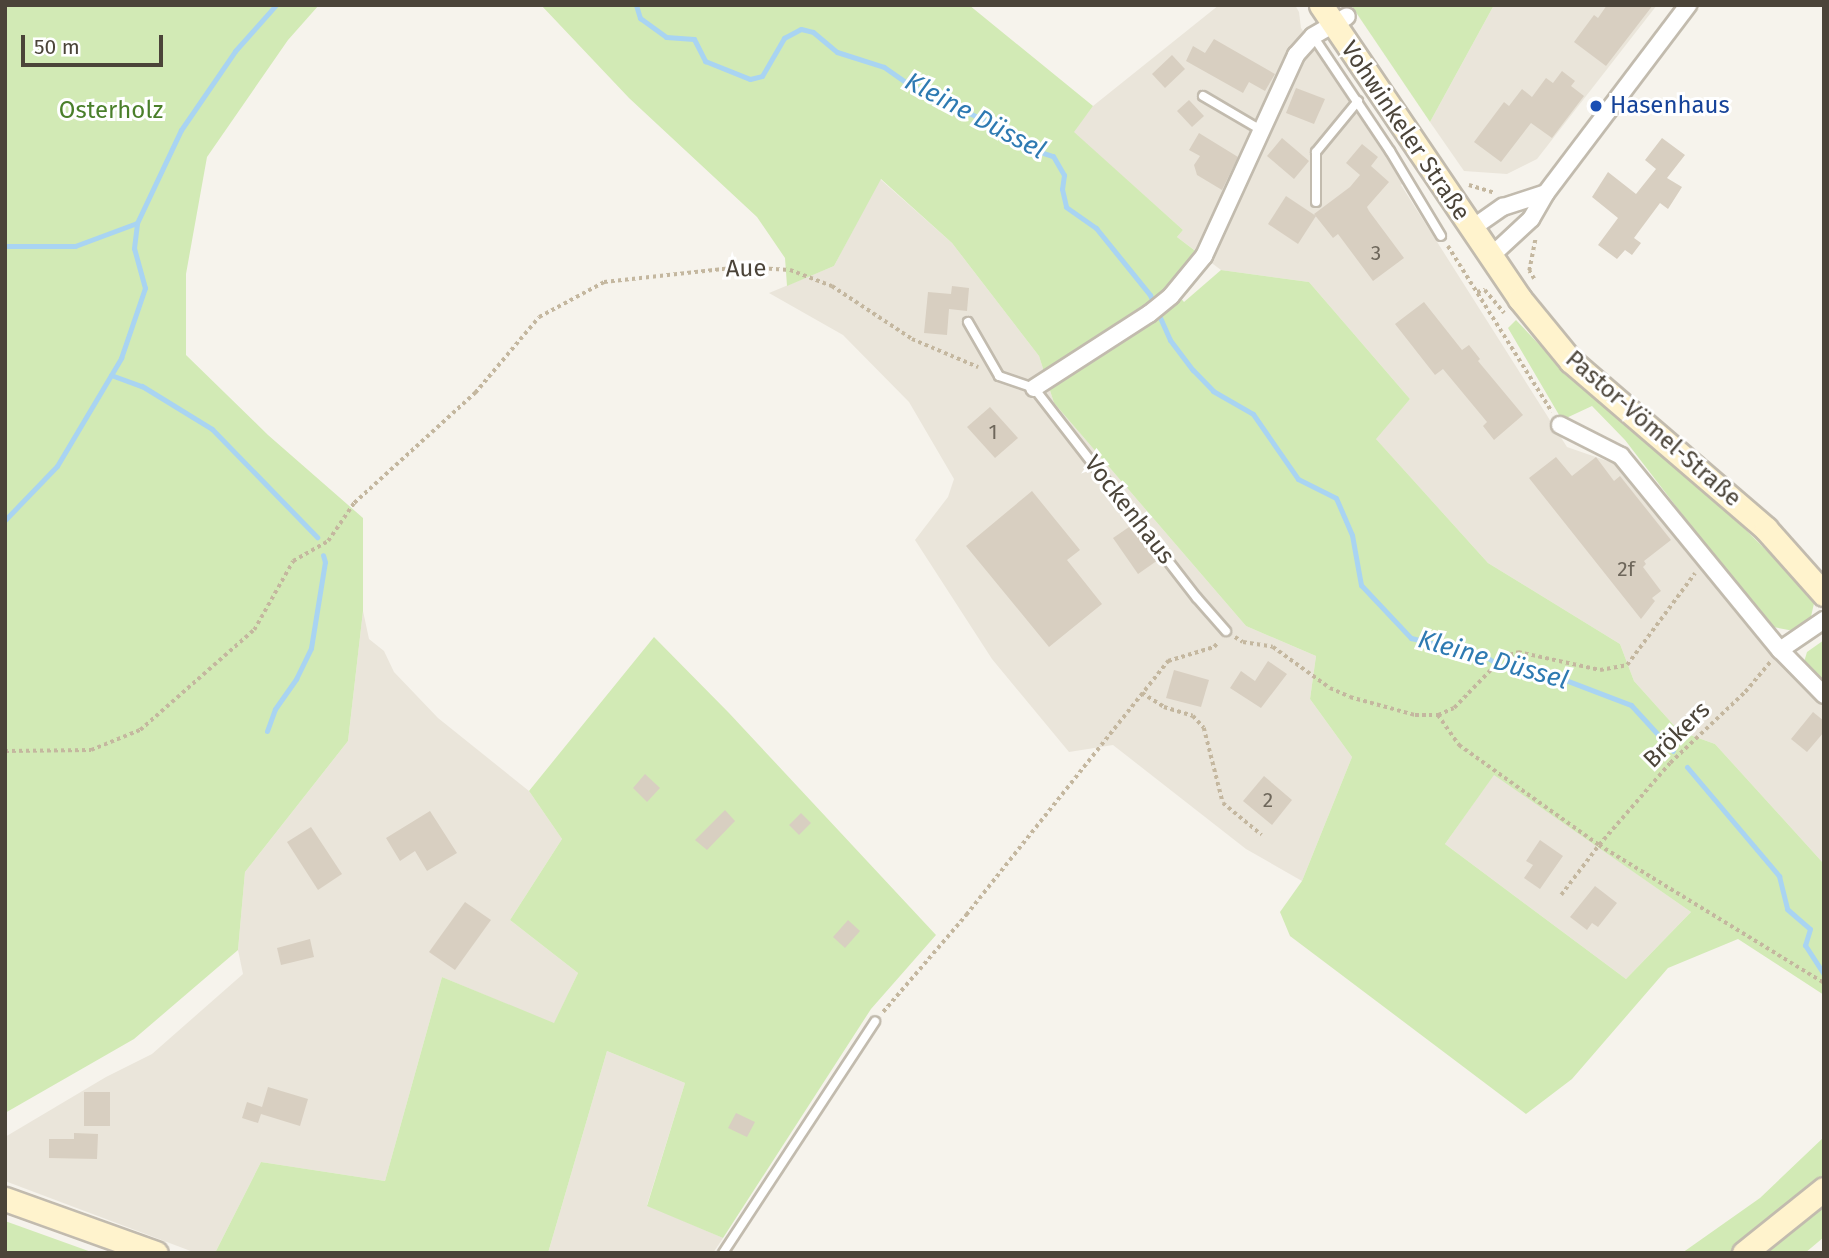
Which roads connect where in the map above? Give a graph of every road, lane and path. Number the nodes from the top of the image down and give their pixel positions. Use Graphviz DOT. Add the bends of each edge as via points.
graph roads {
  1 [pos="1321,5"];
  2 [pos="1688,5"];
  3 [pos="1341,21"];
  4 [pos="1313,36"];
  5 [pos="1203,96"];
  6 [pos="1358,101"];
  7 [pos="1261,130"];
  8 [pos="1465,183"];
  9 [pos="1546,192"];
  10 [pos="1317,202"];
  11 [pos="1503,207"];
  12 [pos="1531,219"];
  13 [pos="1471,229"];
  14 [pos="1441,236"];
  15 [pos="1490,257"];
  16 [pos="1537,284"];
  17 [pos="968,322"];
  18 [pos="999,376"];
  19 [pos="1034,388"];
  20 [pos="1560,425"];
  21 [pos="1706,557"];
  22 [pos="1824,594"];
  23 [pos="1824,620"];
  24 [pos="1226,631"];
  25 [pos="1780,650"];
  26 [pos="1142,693"];
  27 [pos="1824,695"];
  28 [pos="1438,715"];
  29 [pos="5,751"];
  30 [pos="1262,835"];
  31 [pos="1599,845"];
  32 [pos="1561,895"];
  33 [pos="1824,983"];
  34 [pos="875,1022"];
  35 [pos="1824,1189"];
  36 [pos="5,1199"];
  37 [pos="156,1253"];
  38 [pos="723,1253"];
  39 [pos="1744,1253"];
  1 -- 3 [label="main road, Vohwinkeler Straße"];
  2 -- 9 [label="street"];
  3 -- 4 [label="street"];
  3 -- 13 [label="main road, Vohwinkeler Straße"];
  4 -- 6 [label="lane, Vohwinkeler Straße"];
  4 -- 7 [label="street" via="1297,55"];
  5 -- 7 [label="lane"];
  6 -- 10 [label="lane, Vohwinkeler Straße" via="1316,152"];
  6 -- 14 [label="lane, Vohwinkeler Straße"];
  7 -- 19 [label="street" via="1204,256 1171,296"];
  8 -- 11 [label="path" via="1498,194"];
  9 -- 11 [label="street"];
  9 -- 12 [label="street"];
  11 -- 13 [label="street"];
  12 -- 15 [label="street"];
  12 -- 16 [label="path" via="1541,226 1529,271"];
  13 -- 15 [label="main road, Vohwinkeler Straße"];
  14 -- 20 [label="path"];
  15 -- 22 [label="main road, Pastor-Vömel-Straße" via="1571,361 1766,529"];
  17 -- 18 [label="lane"];
  18 -- 19 [label="lane"];
  18 -- 29 [label="path, Aue" via="912,339 832,286 790,270 741,267 604,282 539,317 475,393 354,503 328,541 293,561 254,629 140,730 91,750"];
  19 -- 24 [label="lane, Vockenhaus"];
  20 -- 21 [label="street, Pastor-Vömel-Straße" via="1621,456"];
  21 -- 25 [label="street, Pastor-Vömel-Straße"];
  21 -- 28 [label="path" via="1627,665 1600,670 1518,652 1503,657 1454,708"];
  23 -- 25 [label="street"];
  24 -- 26 [label="path" via="1214,648 1168,661"];
  24 -- 28 [label="path" via="1242,642 1273,647 1350,697 1415,715"];
  25 -- 27 [label="street, Pastor-Vömel-Straße"];
  25 -- 31 [label="path, Brökers"];
  26 -- 30 [label="path" via="1164,708 1193,716 1204,729 1223,803"];
  26 -- 34 [label="path"];
  28 -- 31 [label="path" via="1459,745"];
  31 -- 32 [label="path, Brökers"];
  31 -- 33 [label="path"];
  34 -- 38 [label="lane"];
  35 -- 39 [label="main road"];
  36 -- 37 [label="main road"];
}
